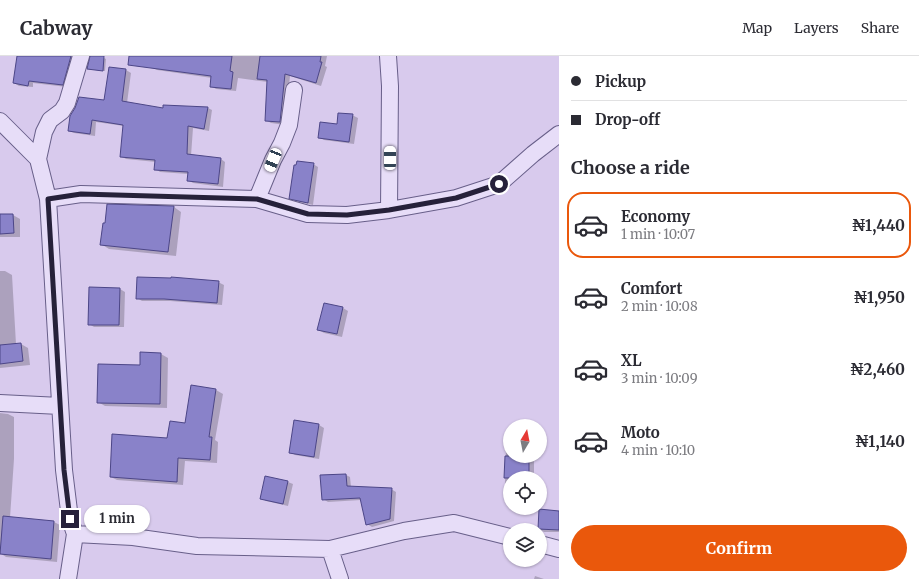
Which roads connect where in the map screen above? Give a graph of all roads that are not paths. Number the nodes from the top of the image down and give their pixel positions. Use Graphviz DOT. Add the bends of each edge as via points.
graph roads {
  1 [pos="81,56"];
  2 [pos="388,56"];
  3 [pos="294,90"];
  4 [pos="0,121"];
  5 [pos="559,134"];
  6 [pos="38,159"];
  7 [pos="48,199"];
  8 [pos="257,199"];
  9 [pos="389,210"];
  10 [pos="0,403"];
  11 [pos="60,406"];
  12 [pos="75,534"];
  13 [pos="503,535"];
  14 [pos="547,546"];
  15 [pos="330,549"];
  16 [pos="559,549"];
  17 [pos="68,579"];
  18 [pos="340,579"];
  1 -- 6 [label="street" via="67,104 50,120 44,132"];
  2 -- 9 [label="street"];
  3 -- 8 [label="street" via="289,125"];
  4 -- 6 [label="street"];
  5 -- 9 [label="street" via="499,184 456,198"];
  6 -- 7 [label="street"];
  7 -- 8 [label="street" via="81,194"];
  7 -- 11 [label="street"];
  8 -- 9 [label="street" via="308,214 347,215"];
  10 -- 11 [label="street"];
  11 -- 12 [label="street" via="64,470 70,519"];
  12 -- 15 [label="street" via="133,537 197,546"];
  12 -- 17 [label="street"];
  13 -- 15 [label="street" via="454,523 404,531"];
  14 -- 16 [label="street"];
  15 -- 18 [label="street"];
}
